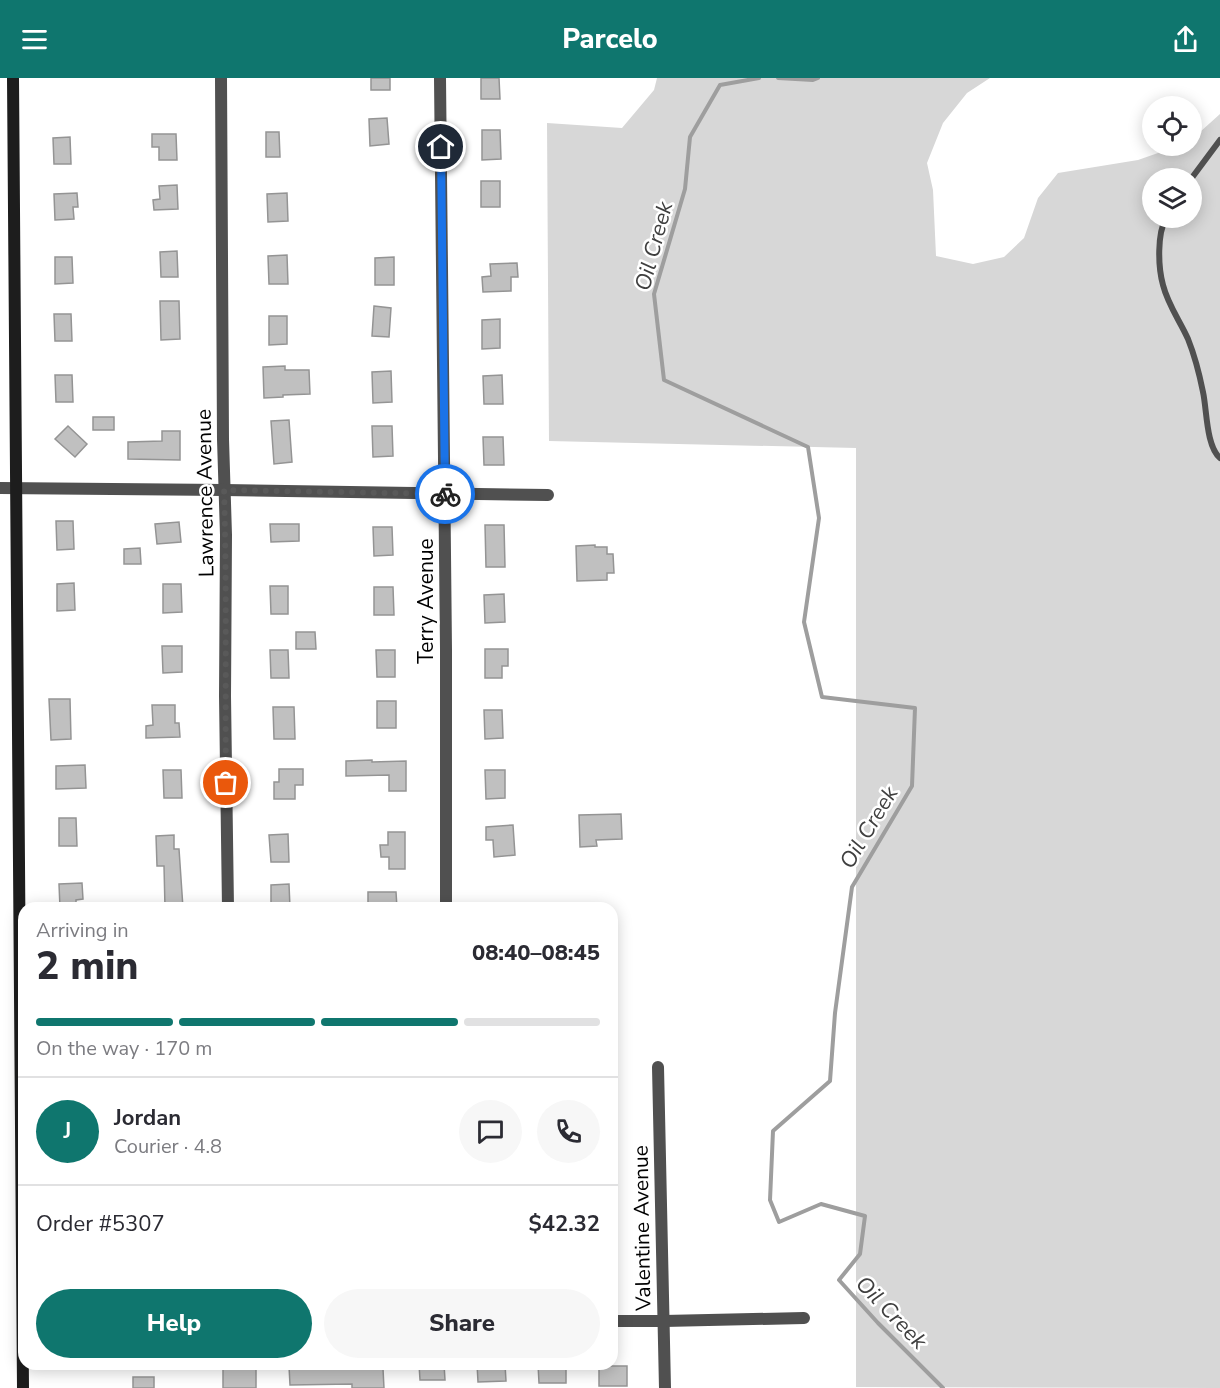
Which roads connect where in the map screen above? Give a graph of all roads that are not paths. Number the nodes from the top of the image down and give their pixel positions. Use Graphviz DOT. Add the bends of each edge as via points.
graph roads {
  1 [pos="12,78"];
  2 [pos="221,78"];
  3 [pos="440,78"];
  4 [pos="1220,140"];
  5 [pos="1199,168"];
  6 [pos="1161,228"];
  7 [pos="1220,458"];
  8 [pos="0,488"];
  9 [pos="16,488"];
  10 [pos="224,490"];
  11 [pos="445,494"];
  12 [pos="548,495"];
  13 [pos="20,902"];
  14 [pos="228,902"];
  15 [pos="446,902"];
  16 [pos="658,1067"];
  17 [pos="804,1318"];
  18 [pos="618,1321"];
  19 [pos="664,1321"];
  20 [pos="23,1370"];
  21 [pos="23,1388"];
  22 [pos="665,1388"];
  1 -- 9 [label="street"];
  2 -- 10 [label="street, Lawrence Avenue"];
  3 -- 11 [label="street, Terry Avenue"];
  4 -- 5 [label="lane"];
  6 -- 7 [label="lane" via="1162,284 1188,339 1203,391 1210,439"];
  8 -- 9 [label="street"];
  9 -- 10 [label="street"];
  9 -- 13 [label="street"];
  10 -- 11 [label="street"];
  10 -- 14 [label="street, Lawrence Avenue"];
  11 -- 12 [label="street"];
  11 -- 15 [label="street, Terry Avenue"];
  16 -- 19 [label="street, Valentine Avenue"];
  17 -- 19 [label="street"];
  18 -- 19 [label="street"];
  19 -- 22 [label="street, Valentine Avenue"];
  20 -- 21 [label="street"];
}
